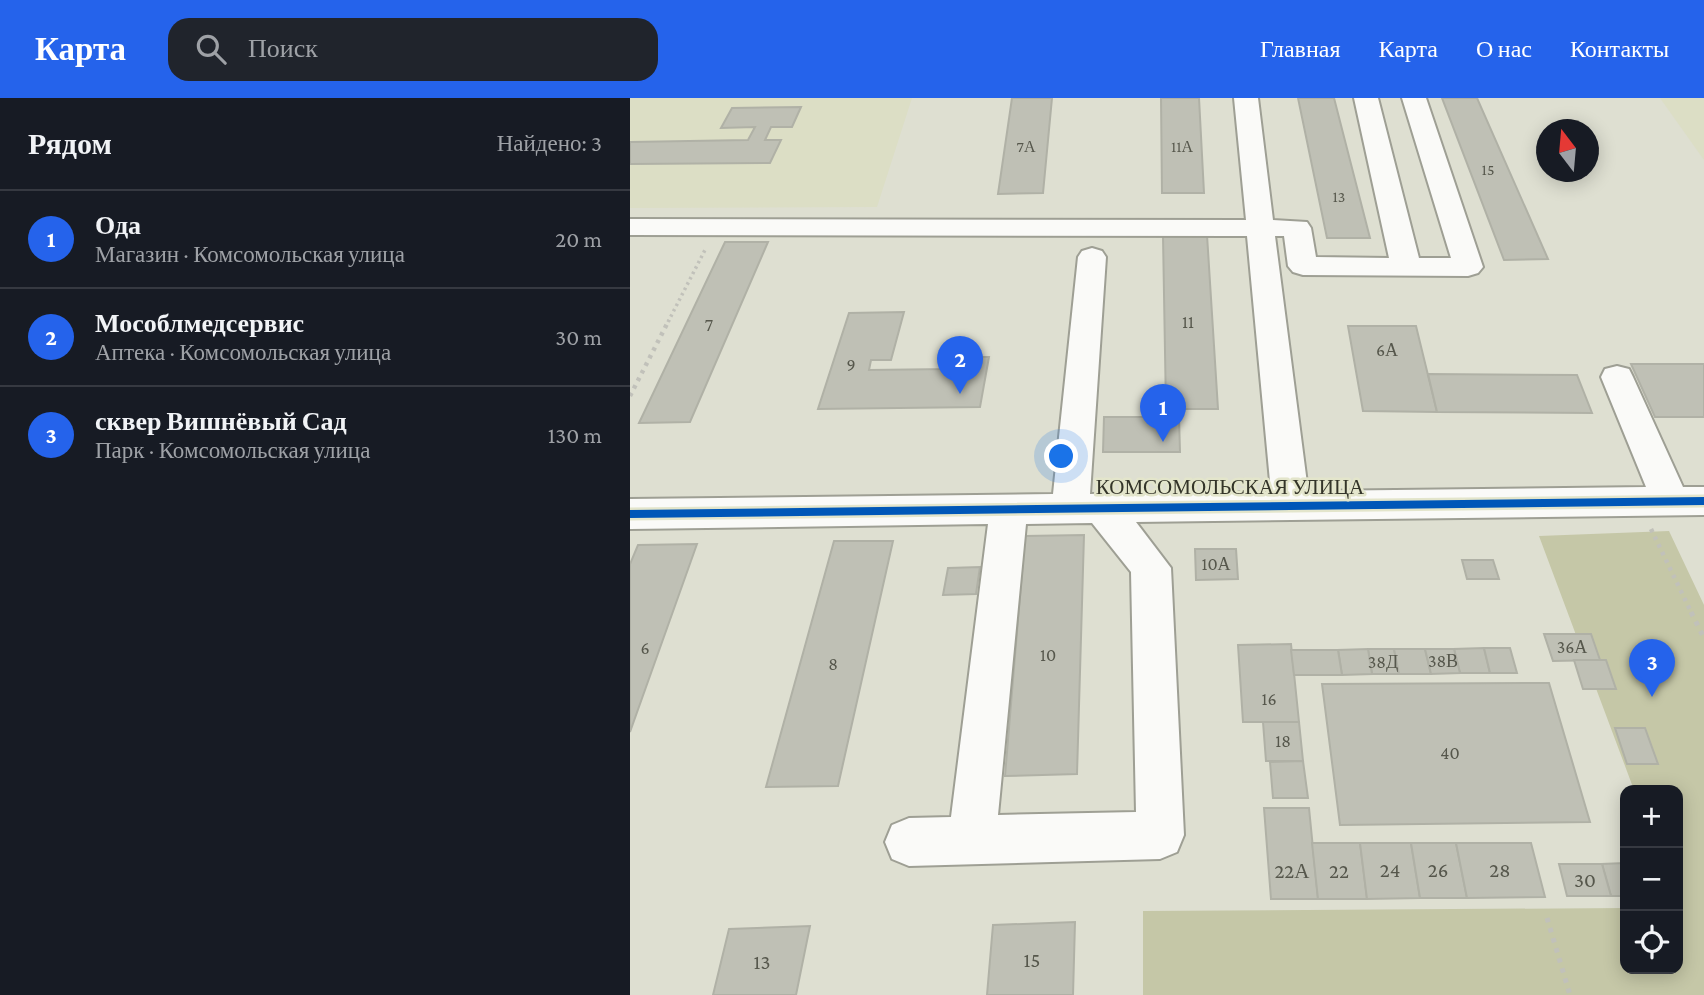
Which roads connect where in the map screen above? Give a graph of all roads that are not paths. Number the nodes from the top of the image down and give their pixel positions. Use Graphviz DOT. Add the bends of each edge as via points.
graph roads {
  1 [pos="1246,98"];
  2 [pos="1366,98"];
  3 [pos="1414,98"];
  4 [pos="630,227"];
  5 [pos="1261,228"];
  6 [pos="1092,257"];
  7 [pos="1406,266"];
  8 [pos="1617,377"];
  9 [pos="1291,506"];
  10 [pos="1085,507"];
  11 [pos="1673,507"];
  12 [pos="1009,508"];
  13 [pos="630,514"];
  14 [pos="972,840"];
  15 [pos="909,842"];
  1 -- 5 [label="street"];
  2 -- 7 [label="street"];
  3 -- 7 [label="street" via="1468,267"];
  4 -- 5 [label="street"];
  5 -- 7 [label="street" via="1297,228 1303,266"];
  5 -- 9 [label="street"];
  6 -- 10 [label="street"];
  8 -- 11 [label="street"];
  9 -- 10 [label="street, КОМСОМОЛЬСКАЯ УЛИЦА"];
  9 -- 11 [label="street, КОМСОМОЛЬСКАЯ УЛИЦА"];
  10 -- 12 [label="street, КОМСОМОЛЬСКАЯ УЛИЦА"];
  10 -- 14 [label="street" via="1151,568 1160,835"];
  12 -- 13 [label="street, КОМСОМОЛЬСКАЯ УЛИЦА"];
  12 -- 14 [label="street"];
  14 -- 15 [label="street"];
}
